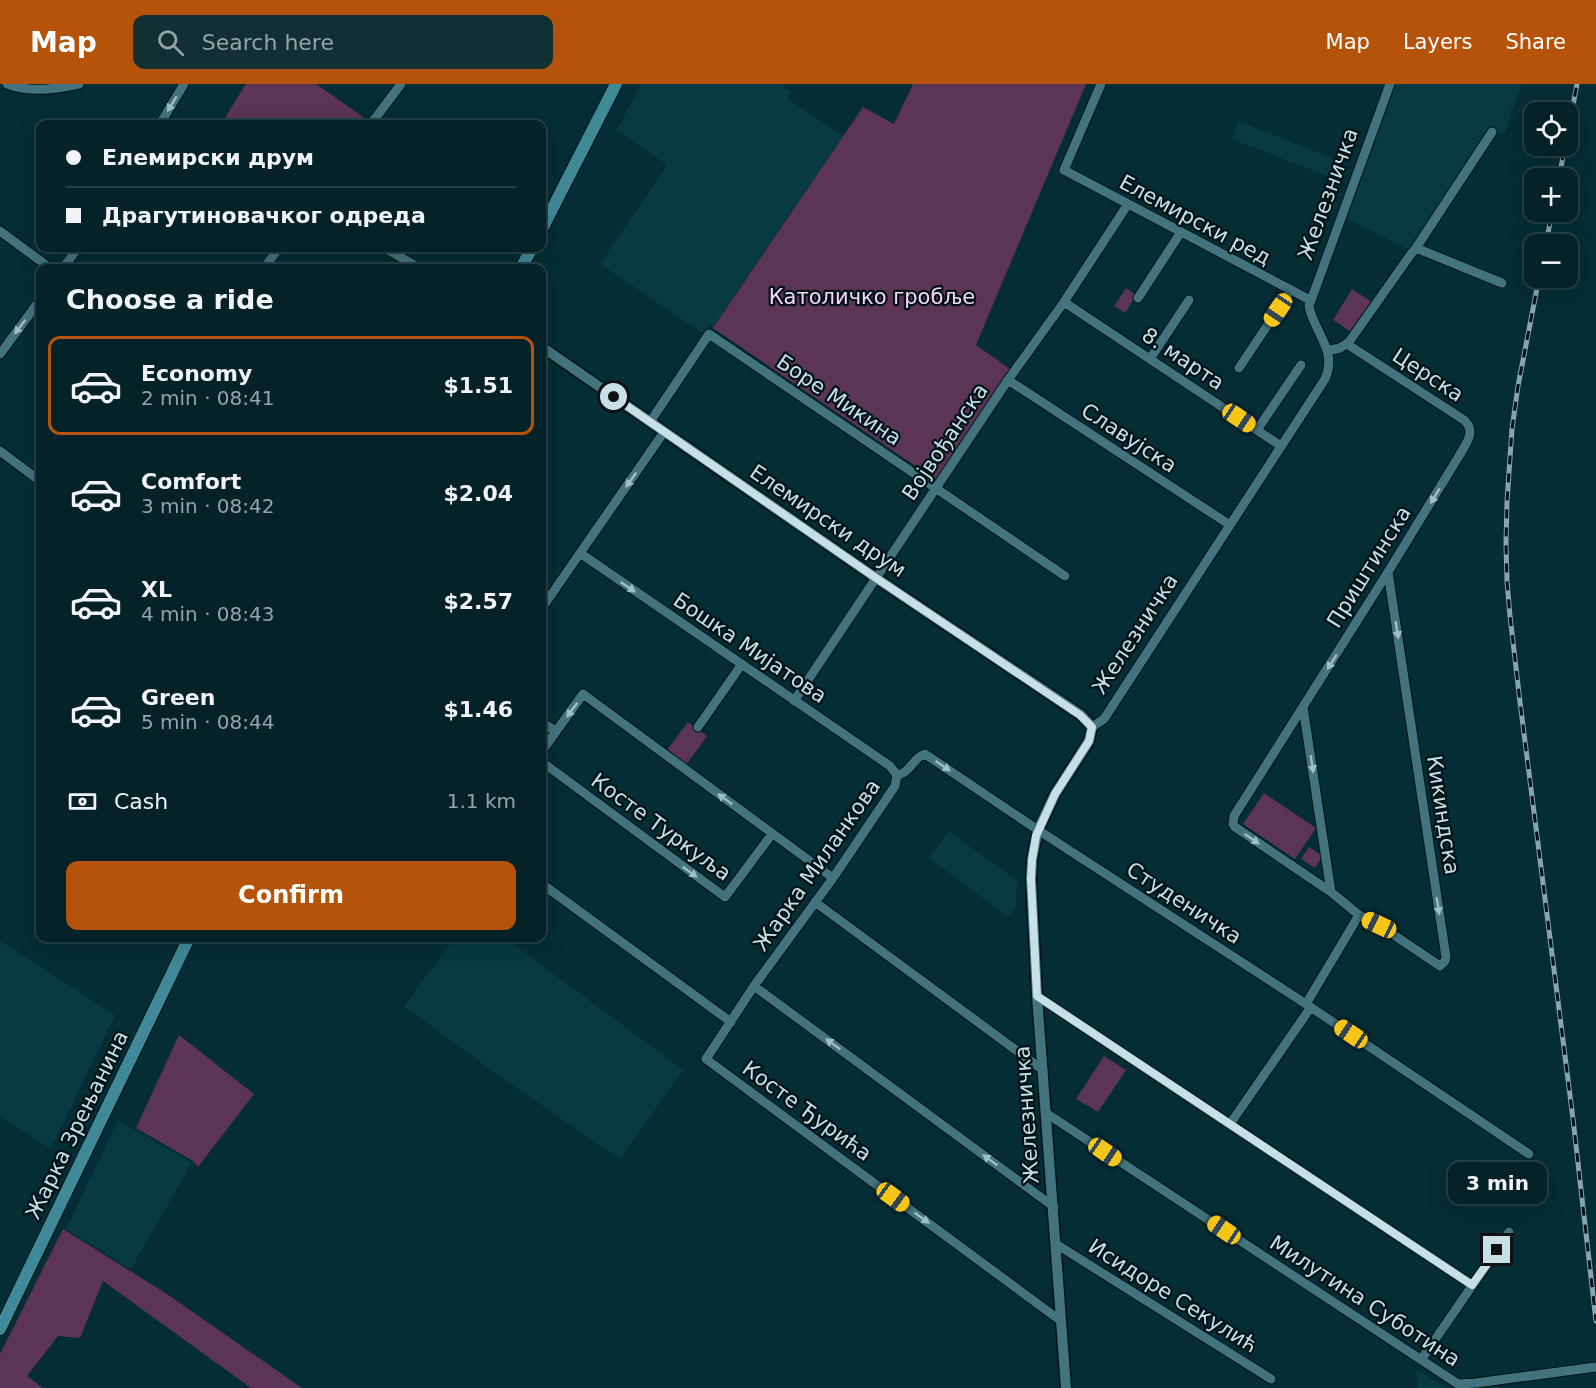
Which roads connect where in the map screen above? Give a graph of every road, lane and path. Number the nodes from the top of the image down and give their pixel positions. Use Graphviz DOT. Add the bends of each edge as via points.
graph roads {
  1 [pos="7,84"];
  2 [pos="79,84"];
  3 [pos="184,84"];
  4 [pos="401,84"];
  5 [pos="616,84"];
  6 [pos="1101,84"];
  7 [pos="1390,84"];
  8 [pos="162,120"];
  9 [pos="374,120"];
  10 [pos="1492,132"];
  11 [pos="1128,204"];
  12 [pos="546,222"];
  13 [pos="0,231"];
  14 [pos="1181,232"];
  15 [pos="1416,248"];
  16 [pos="392,252"];
  17 [pos="45,264"];
  18 [pos="412,264"];
  19 [pos="1502,283"];
  20 [pos="1291,290"];
  21 [pos="1137,297"];
  22 [pos="1189,300"];
  23 [pos="1310,300"];
  24 [pos="1064,302"];
  25 [pos="36,305"];
  26 [pos="1347,344"];
  27 [pos="546,350"];
  28 [pos="1327,351"];
  29 [pos="0,354"];
  30 [pos="1150,359"];
  31 [pos="1301,365"];
  32 [pos="1239,368"];
  33 [pos="1008,380"];
  34 [pos="650,422"];
  35 [pos="1257,430"];
  36 [pos="664,432"];
  37 [pos="1281,446"];
  38 [pos="1465,446"];
  39 [pos="0,451"];
  40 [pos="36,478"];
  41 [pos="936,488"];
  42 [pos="1230,525"];
  43 [pos="580,554"];
  44 [pos="1388,572"];
  45 [pos="1065,576"];
  46 [pos="876,578"];
  47 [pos="546,602"];
  48 [pos="742,664"];
  49 [pos="794,701"];
  50 [pos="1303,707"];
  51 [pos="546,725"];
  52 [pos="699,727"];
  53 [pos="1092,727"];
  54 [pos="556,731"];
  55 [pos="546,745"];
  56 [pos="546,765"];
  57 [pos="897,775"];
  58 [pos="1038,830"];
  59 [pos="772,834"];
  60 [pos="833,878"];
  61 [pos="546,887"];
  62 [pos="1331,892"];
  63 [pos="815,902"];
  64 [pos="1359,915"];
  65 [pos="187,942"];
  66 [pos="753,986"];
  67 [pos="1037,996"];
  68 [pos="1309,1005"];
  69 [pos="731,1022"];
  70 [pos="706,1059"];
  71 [pos="1043,1070"];
  72 [pos="1046,1113"];
  73 [pos="1230,1124"];
  74 [pos="1530,1154"];
  75 [pos="1054,1207"];
  76 [pos="1509,1232"];
  77 [pos="1056,1244"];
  78 [pos="1472,1285"];
  79 [pos="1061,1321"];
  80 [pos="0,1329"];
  81 [pos="1421,1360"];
  82 [pos="1596,1366"];
  83 [pos="1271,1378"];
  84 [pos="1066,1388"];
  1 -- 2 [label="street" via="35,90"];
  3 -- 8 [label="street, one-way"];
  4 -- 9 [label="street"];
  5 -- 12 [label="main road"];
  6 -- 11 [label="street, Елемирски ред" via="1064,170"];
  7 -- 23 [label="street, Железничка"];
  10 -- 15 [label="street"];
  11 -- 14 [label="street, Елемирски ред"];
  11 -- 24 [label="street, Војвођанска"];
  13 -- 17 [label="street"];
  14 -- 20 [label="street, Елемирски ред"];
  14 -- 21 [label="street"];
  15 -- 19 [label="street"];
  15 -- 26 [label="street"];
  16 -- 18 [label="street"];
  20 -- 23 [label="street, Елемирски ред"];
  20 -- 32 [label="street"];
  22 -- 30 [label="street"];
  23 -- 28 [label="street, Железничка" via="1311,316"];
  24 -- 30 [label="street, 8. марта"];
  24 -- 33 [label="street, Војвођанска"];
  25 -- 29 [label="street, one-way"];
  26 -- 28 [label="street"];
  26 -- 38 [label="street, Церска" via="1470,425"];
  27 -- 34 [label="street, Елемирски друм"];
  28 -- 37 [label="street, Железничка" via="1330,359 1325,379"];
  30 -- 35 [label="street, 8. марта"];
  31 -- 35 [label="street"];
  33 -- 41 [label="street, Војвођанска"];
  33 -- 42 [label="street, Славујска"];
  34 -- 36 [label="street, Елемирски друм"];
  34 -- 41 [label="street, Боре Микина" via="709,334"];
  35 -- 37 [label="street, 8. марта"];
  36 -- 43 [label="street, one-way"];
  36 -- 46 [label="street, Елемирски друм"];
  37 -- 42 [label="street, Железничка"];
  38 -- 44 [label="street, Приштинска, one-way"];
  39 -- 40 [label="street"];
  41 -- 45 [label="street, Боре Микина"];
  41 -- 46 [label="street, Војвођанска"];
  42 -- 53 [label="street, Железничка" via="1104,719"];
  43 -- 47 [label="street"];
  43 -- 48 [label="street, Бошка Мијатова, one-way"];
  44 -- 50 [label="street, Приштинска, one-way"];
  44 -- 64 [label="street, Кикиндска, one-way" via="1445,961 1438,965"];
  46 -- 49 [label="street, Војвођанска"];
  46 -- 53 [label="street, Елемирски друм" via="1080,715"];
  48 -- 49 [label="street, Бошка Мијатова"];
  48 -- 52 [label="street"];
  49 -- 57 [label="street, Бошка Мијатова" via="890,766"];
  50 -- 62 [label="street, one-way"];
  50 -- 62 [label="street, Приштинска, one-way" via="1234,816 1233,824"];
  51 -- 54 [label="street"];
  53 -- 58 [label="street, Железничка" via="1089,741 1055,794"];
  54 -- 55 [label="street"];
  59 -- 54 [label="street, one-way" via="583,694"];
  56 -- 59 [label="street, Косте Туркуља, one-way" via="725,897"];
  57 -- 58 [label="street, Жарка Миланкова, one-way" via="925,754"];
  57 -- 60 [label="street, Жарка Миланкова" via="895,786"];
  58 -- 67 [label="street, Железничка" via="1031,879"];
  58 -- 68 [label="street, Студеничка"];
  59 -- 60 [label="street"];
  60 -- 63 [label="street, Жарка Миланкова"];
  61 -- 69 [label="street"];
  62 -- 64 [label="street, Приштинска"];
  63 -- 66 [label="street, Жарка Миланкова"];
  63 -- 71 [label="street"];
  64 -- 68 [label="street"];
  65 -- 80 [label="main road, Жарка Зрењанина"];
  66 -- 69 [label="street, Жарка Миланкова"];
  75 -- 66 [label="street, one-way"];
  67 -- 71 [label="street, Железничка"];
  67 -- 73 [label="street"];
  68 -- 73 [label="street"];
  68 -- 74 [label="street, Студеничка"];
  69 -- 70 [label="street, Жарка Миланкова"];
  70 -- 79 [label="street, Косте Ђурића, one-way"];
  71 -- 72 [label="street, Железничка"];
  72 -- 75 [label="street, Железничка"];
  72 -- 81 [label="street, Милутина Суботина"];
  73 -- 78 [label="street"];
  75 -- 77 [label="street, Железничка"];
  76 -- 78 [label="street"];
  77 -- 79 [label="street, Железничка"];
  77 -- 83 [label="street, Исидоре Секулић"];
  78 -- 81 [label="street"];
  79 -- 84 [label="street, Железничка"];
  81 -- 82 [label="street, Милутина Суботина" via="1458,1384"];
}
